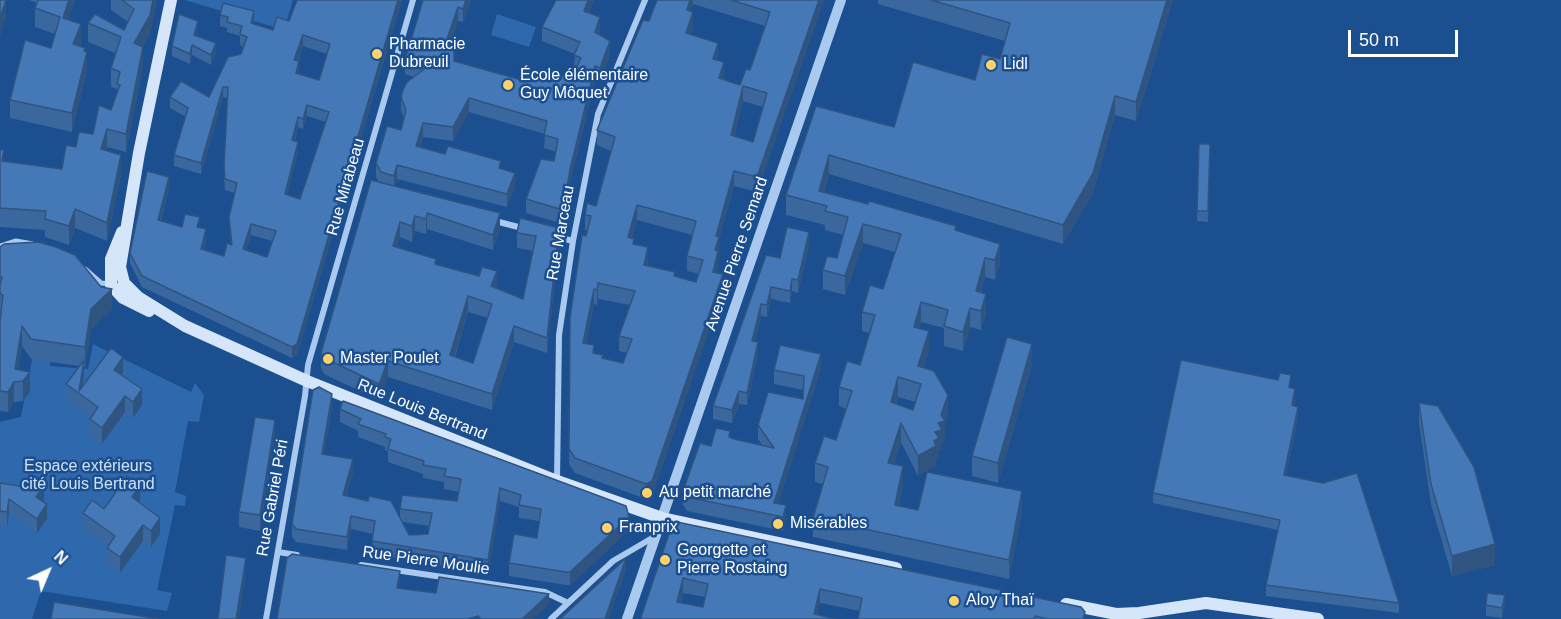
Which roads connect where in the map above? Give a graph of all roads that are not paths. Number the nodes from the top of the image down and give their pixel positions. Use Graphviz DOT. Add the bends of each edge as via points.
graph roads {
  1 [pos="171,0"];
  2 [pos="413,0"];
  3 [pos="645,0"];
  4 [pos="841,0"];
  5 [pos="360,186"];
  6 [pos="370,190"];
  7 [pos="484,219"];
  8 [pos="127,220"];
  9 [pos="530,230"];
  10 [pos="541,233"];
  11 [pos="573,241"];
  12 [pos="36,245"];
  13 [pos="0,246"];
  14 [pos="78,261"];
  15 [pos="111,285"];
  16 [pos="175,321"];
  17 [pos="307,381"];
  18 [pos="557,481"];
  19 [pos="662,518"];
  20 [pos="654,537"];
  21 [pos="278,552"];
  22 [pos="301,556"];
  23 [pos="347,562"];
  24 [pos="903,569"];
  25 [pos="1054,602"];
  26 [pos="568,603"];
  27 [pos="1102,616"];
  28 [pos="266,619"];
  29 [pos="551,619"];
  30 [pos="627,619"];
  31 [pos="1318,619"];
  1 -- 8 [label="main road, Rue Louis Bertrand"];
  2 -- 5 [label="street, Rue Mirabeau"];
  3 -- 11 [label="street, Rue Marceau" via="597,114"];
  4 -- 19 [label="street, Avenue Pierre Semard"];
  5 -- 6 [label="street"];
  5 -- 17 [label="street, Rue Mirabeau" via="308,365"];
  7 -- 9 [label="street"];
  8 -- 15 [label="main road, Rue Louis Bertrand" via="111,259"];
  8 -- 16 [label="main road, Rue Louis Bertrand" via="120,267 124,283"];
  10 -- 11 [label="street"];
  11 -- 18 [label="street, Rue Marceau" via="560,327"];
  12 -- 13 [label="street" via="16,241"];
  14 -- 15 [label="street" via="101,283"];
  15 -- 16 [label="main road, Rue Louis Bertrand" via="133,304"];
  16 -- 17 [label="main road, Rue Louis Bertrand"];
  17 -- 18 [label="main road, Rue Louis Bertrand"];
  17 -- 21 [label="street, Rue Gabriel Péri"];
  18 -- 19 [label="main road, Rue Louis Bertrand"];
  19 -- 20 [label="street, Avenue Pierre Semard"];
  19 -- 24 [label="main road, Rue Louis Bertrand"];
  20 -- 26 [label="street" via="613,561"];
  20 -- 30 [label="street, Avenue Pierre Semard"];
  21 -- 22 [label="street"];
  21 -- 28 [label="street, Rue Gabriel Péri"];
  23 -- 26 [label="street, Rue Pierre Moulie" via="545,592"];
  25 -- 27 [label="main road"];
  26 -- 29 [label="street"];
  27 -- 31 [label="main road" via="1206,603"];
}
